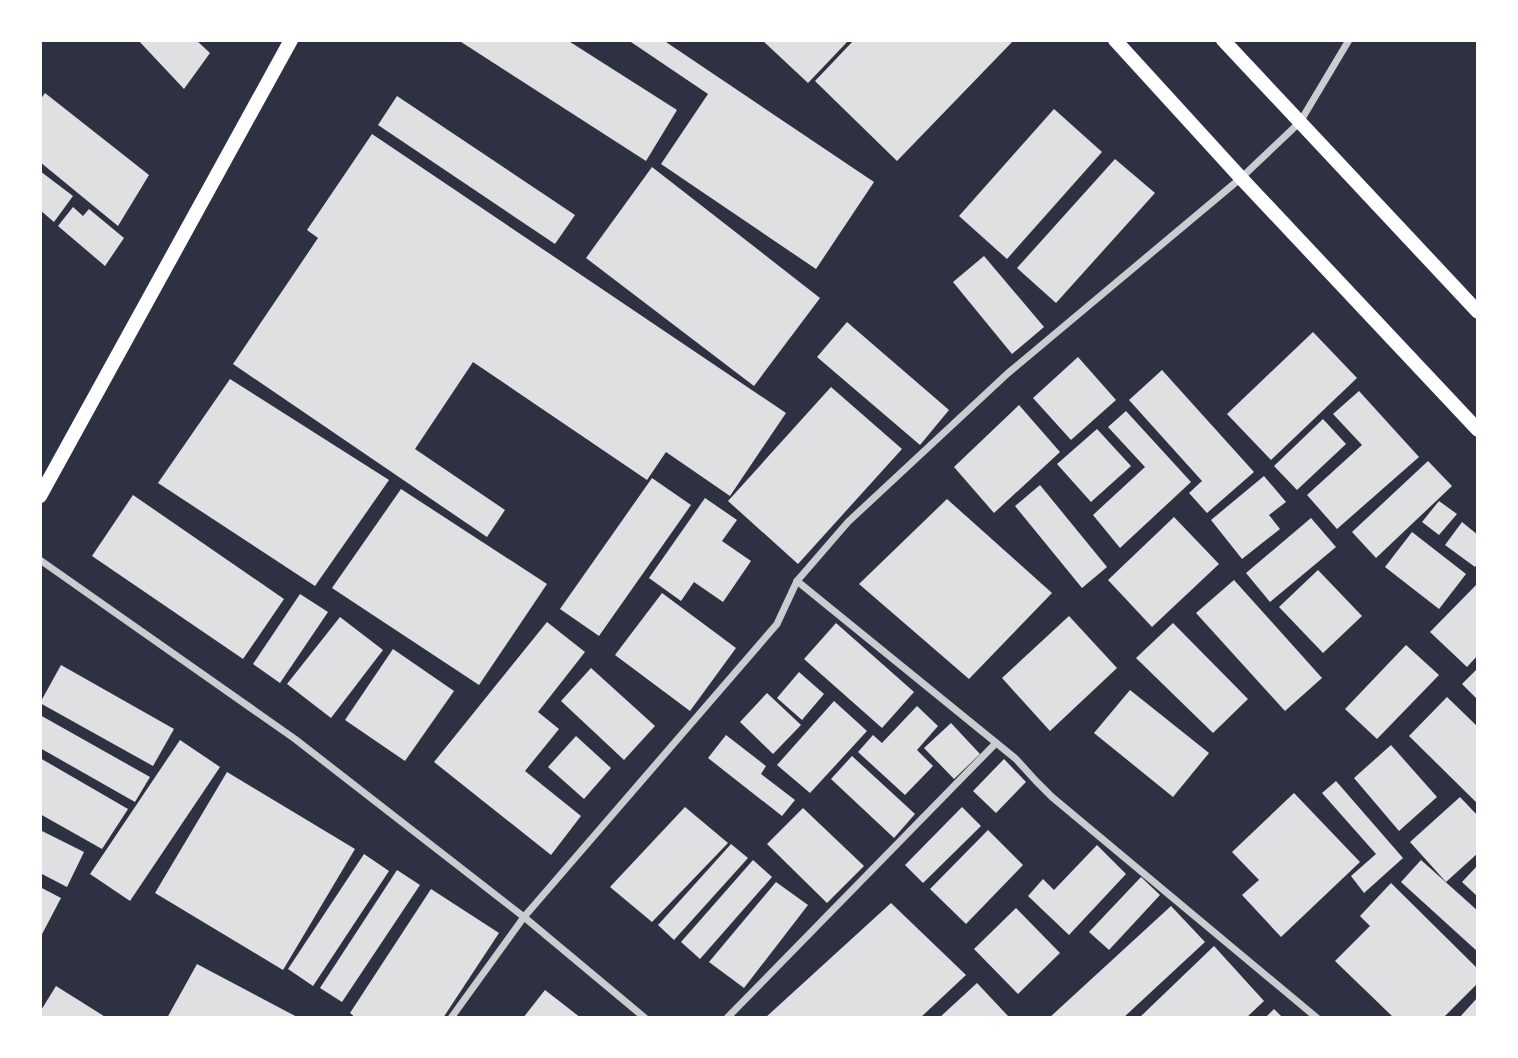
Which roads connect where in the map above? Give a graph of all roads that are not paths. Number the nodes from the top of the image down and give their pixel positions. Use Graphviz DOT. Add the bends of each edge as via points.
graph roads {
  1 [pos="291,40"];
  2 [pos="1115,40"];
  3 [pos="1223,40"];
  4 [pos="1349,40"];
  5 [pos="1300,122"];
  6 [pos="1241,178"];
  7 [pos="1478,312"];
  8 [pos="1478,430"];
  9 [pos="41,491"];
  10 [pos="40,560"];
  11 [pos="797,581"];
  12 [pos="996,743"];
  13 [pos="524,917"];
  14 [pos="451,1018"];
  15 [pos="645,1018"];
  16 [pos="727,1018"];
  17 [pos="1317,1018"];
  1 -- 9 [label="main road"];
  2 -- 6 [label="main road"];
  3 -- 5 [label="main road"];
  4 -- 5 [label="street"];
  5 -- 6 [label="street"];
  5 -- 7 [label="main road"];
  6 -- 8 [label="main road"];
  6 -- 11 [label="street" via="1007,374 848,522"];
  10 -- 13 [label="street" via="295,739"];
  11 -- 12 [label="street"];
  11 -- 13 [label="street" via="777,624"];
  12 -- 16 [label="street"];
  12 -- 17 [label="street" via="1052,797"];
  13 -- 14 [label="street"];
  13 -- 15 [label="street"];
}
